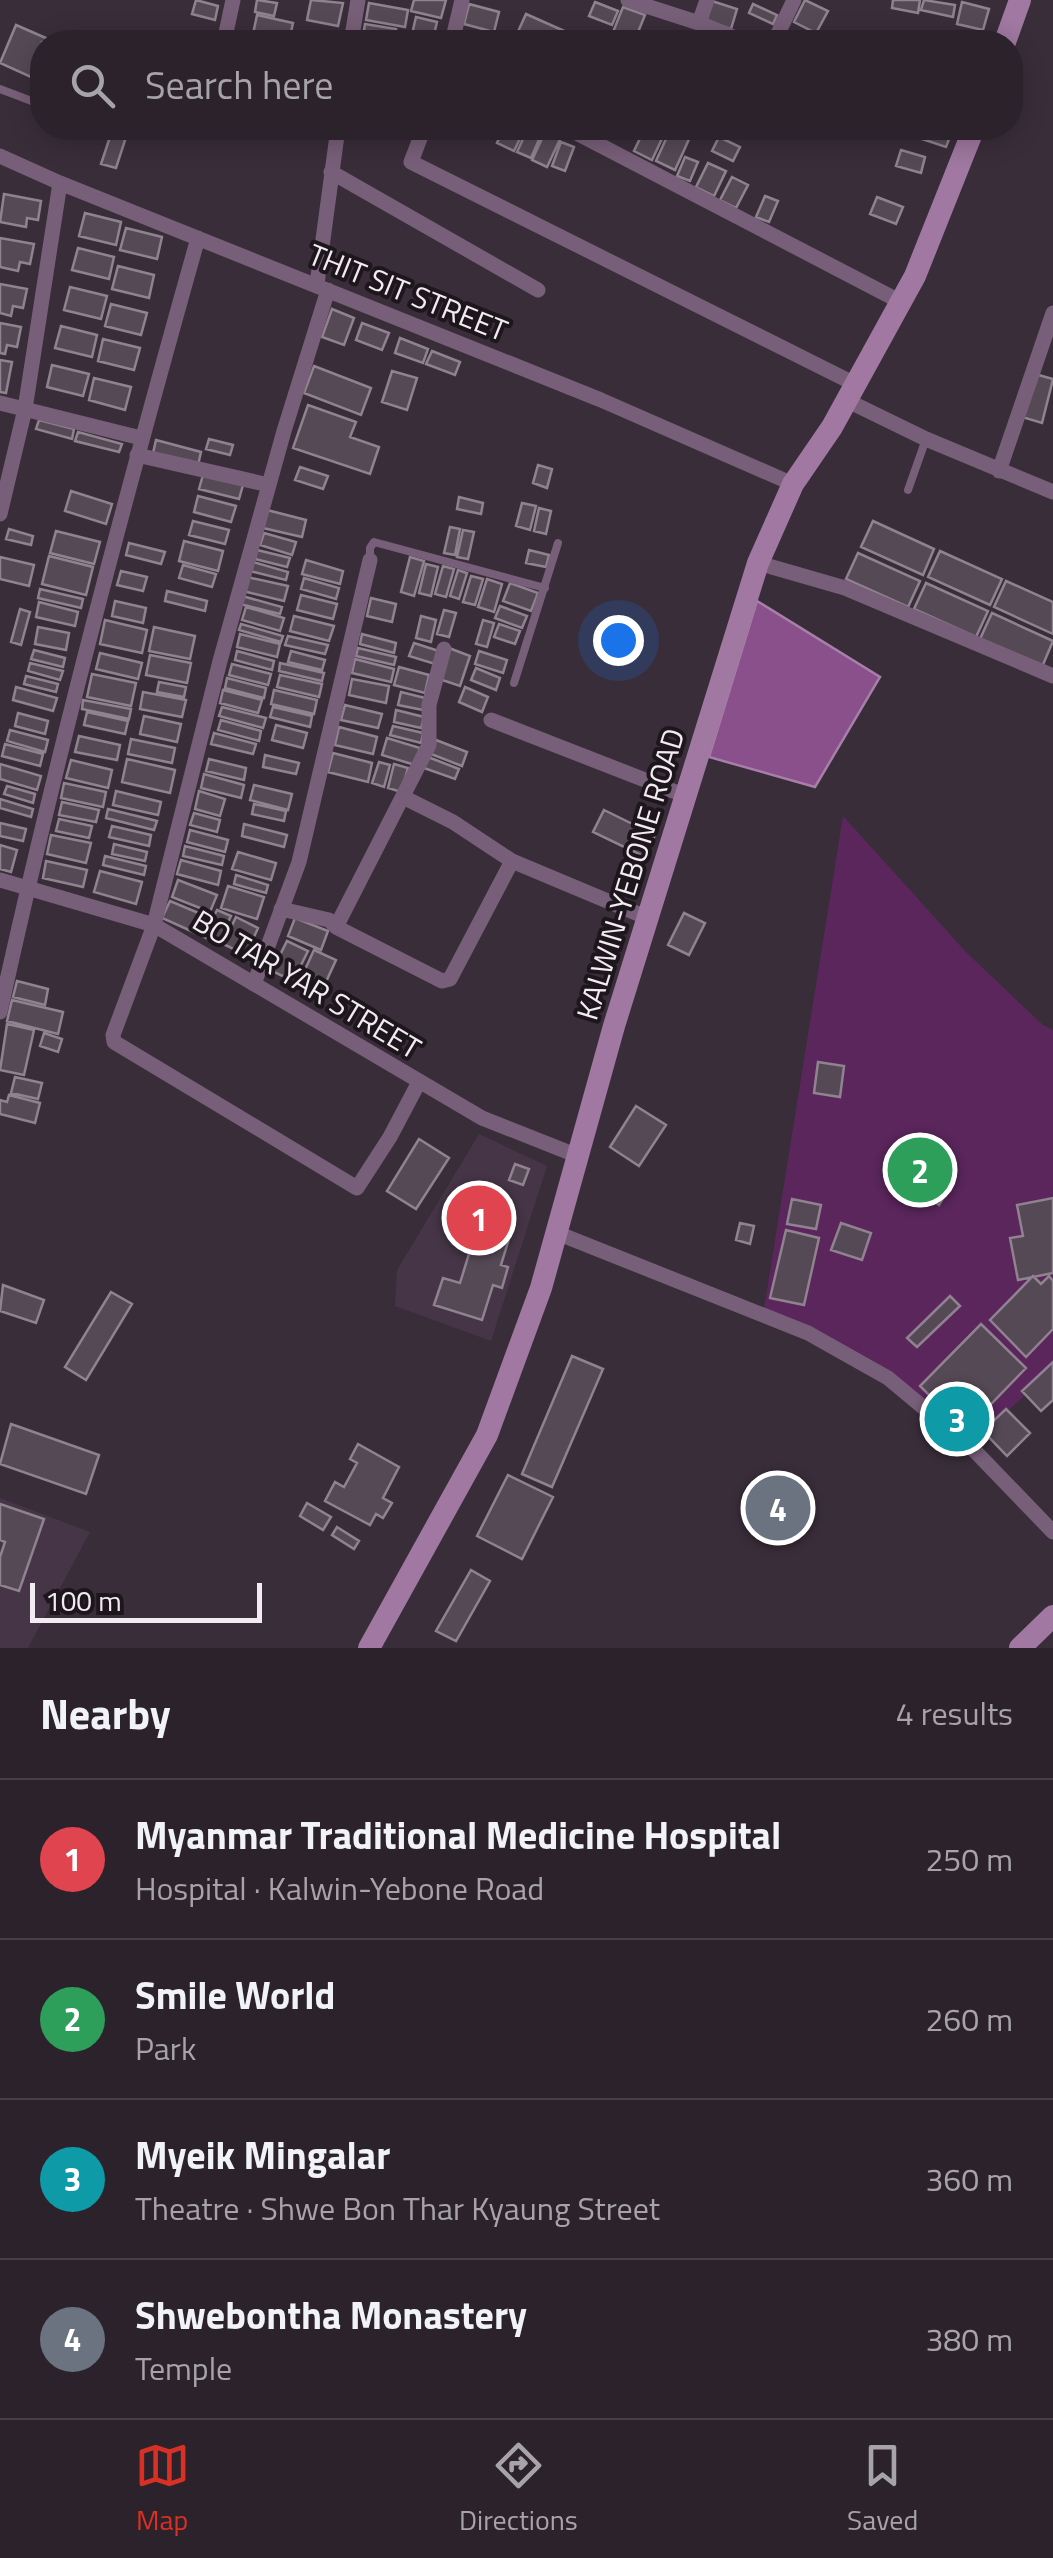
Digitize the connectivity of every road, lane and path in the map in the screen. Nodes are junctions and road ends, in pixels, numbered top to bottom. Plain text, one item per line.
1 (233, 0) edge
2 (358, 0) edge
3 (462, 0) edge
4 (628, 0) edge
5 (707, 0) edge
6 (794, 0) edge
7 (1020, 0) edge
8 (700, 23) junction
9 (227, 30) edge
10 (353, 30) edge
11 (455, 30) edge
12 (717, 30) edge
13 (780, 30) edge
14 (1009, 30) edge
15 (0, 89) edge
16 (30, 100) edge
17 (336, 140) edge
18 (419, 140) edge
19 (589, 140) edge
20 (969, 140) edge
21 (0, 156) edge
22 (331, 172) junction
23 (60, 184) junction
24 (198, 238) junction
25 (323, 287) junction
26 (538, 290) dead end
27 (901, 302) junction
28 (1053, 313) edge
29 (851, 392) junction
30 (0, 403) edge
31 (26, 409) junction
32 (142, 438) junction
33 (926, 440) junction
34 (137, 455) junction
35 (999, 471) junction
36 (794, 484) junction
37 (269, 486) junction
38 (908, 490) dead end
39 (1053, 492) edge
40 (0, 514) edge
41 (558, 544) dead end
42 (370, 560) joint
43 (758, 564) junction
44 (545, 588) junction
45 (444, 649) dead end
46 (1053, 676) edge
47 (514, 683) dead end
48 (492, 720) dead end
49 (686, 796) junction
50 (403, 797) junction
51 (512, 861) junction
52 (0, 880) edge
53 (27, 888) junction
54 (281, 909) junction
55 (648, 918) junction
56 (154, 925) junction
57 (336, 927) junction
58 (254, 984) junction
59 (0, 1012) edge
60 (419, 1082) junction
61 (578, 1156) junction
62 (557, 1233) junction
63 (1053, 1532) edge
64 (1053, 1616) edge
65 (370, 1648) edge
66 (1020, 1648) edge

1 - 9 street
2 - 10 street
3 - 11 street
4 - 8 street
5 - 8 street
6 - 13 street
7 - 14 street
8 - 12 street
15 - 16 lane
17 - 22 street
18 - 29 street
19 - 27 street
20 - 27 street, KALWIN-YEBONE ROAD
21 - 23 street, THIT SIT STREET
22 - 25 street
22 - 26 street
23 - 24 street, THIT SIT STREET
23 - 31 street
24 - 25 street, THIT SIT STREET
24 - 32 street
25 - 36 street, THIT SIT STREET
25 - 37 street
27 - 29 street, KALWIN-YEBONE ROAD
28 - 35 street
29 - 33 street
29 - 36 street, KALWIN-YEBONE ROAD
30 - 31 street
31 - 32 street
31 - 40 street
32 - 34 street
33 - 35 street
33 - 38 lane
34 - 37 street
34 - 53 street
35 - 39 street
36 - 43 street, KALWIN-YEBONE ROAD
37 - 56 street
41 - 44 lane
42 - 44 lane
42 - 54 street
43 - 46 street
43 - 49 street, KALWIN-YEBONE ROAD
44 - 47 lane
45 - 50 street
48 - 49 street
49 - 55 street, KALWIN-YEBONE ROAD
50 - 51 street
50 - 57 street
51 - 55 street
51 - 57 street
52 - 53 street, BO TAR YAR STREET
53 - 56 street, BO TAR YAR STREET
53 - 59 street
54 - 57 street
54 - 58 street
55 - 61 street, KALWIN-YEBONE ROAD
56 - 58 street, BO TAR YAR STREET
56 - 60 street
58 - 60 street, BO TAR YAR STREET
60 - 61 street, BO TAR YAR STREET
61 - 62 street, KALWIN-YEBONE ROAD
62 - 63 street
62 - 65 street, KALWIN-YEBONE ROAD
64 - 66 street

